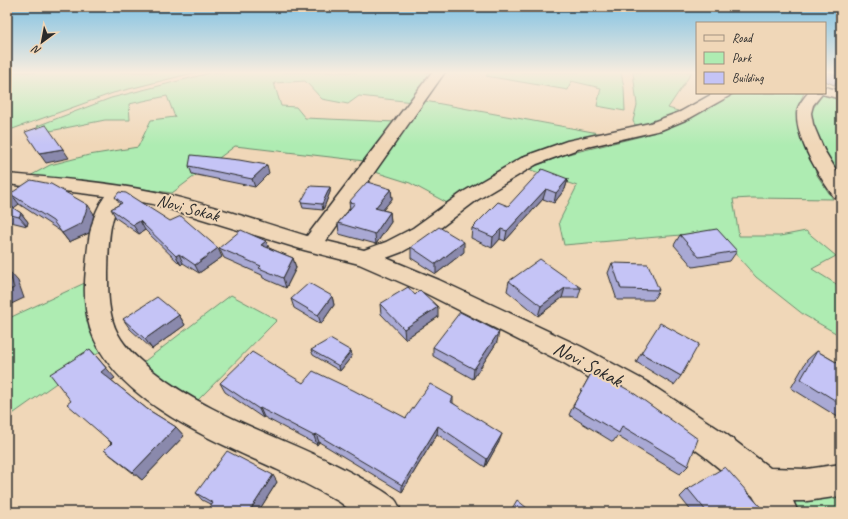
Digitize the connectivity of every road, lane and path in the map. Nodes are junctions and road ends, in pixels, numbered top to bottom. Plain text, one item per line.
1 (421, 96) edge
2 (718, 96) edge
3 (813, 96) edge
4 (7, 179) edge
5 (118, 192) junction
6 (841, 193) edge
7 (312, 245) junction
8 (365, 258) junction
9 (841, 480) edge
10 (765, 484) junction
11 (384, 512) edge
12 (781, 512) edge

1 - 7 street
2 - 8 street
3 - 6 street
4 - 5 street, Novi Sokak
5 - 7 street, Novi Sokak
5 - 11 street
7 - 8 street, Novi Sokak
8 - 10 street, Novi Sokak
9 - 10 street
10 - 12 street, Novi Sokak

